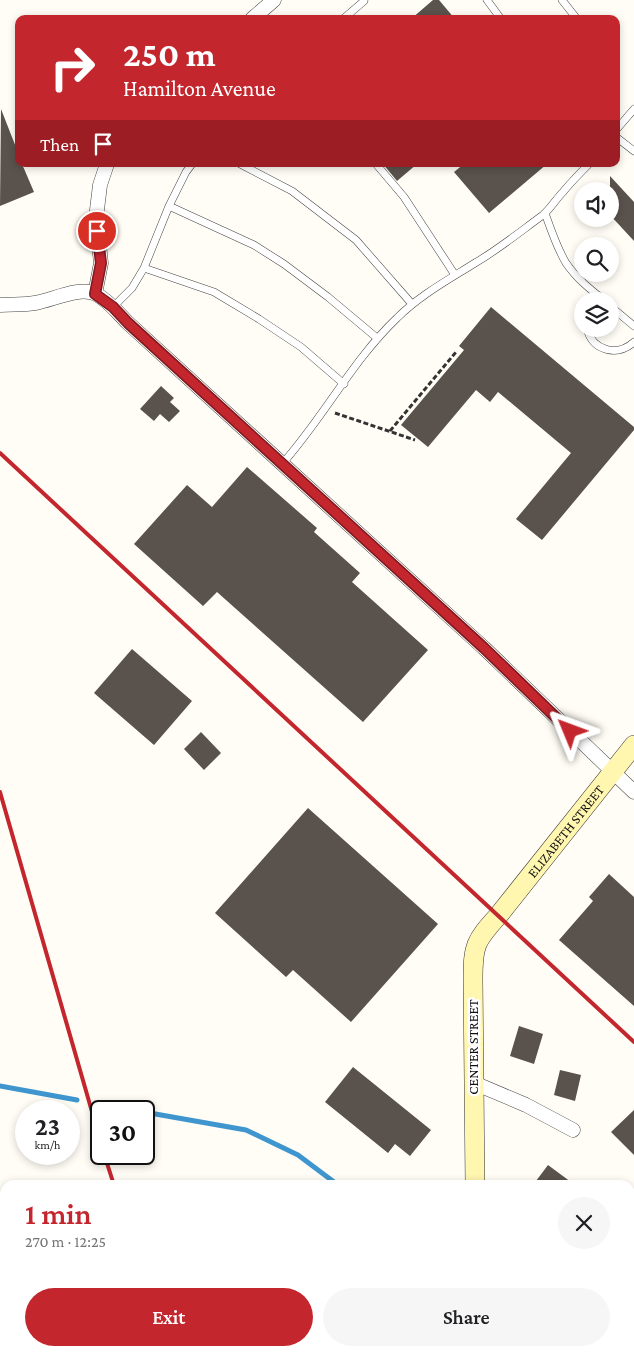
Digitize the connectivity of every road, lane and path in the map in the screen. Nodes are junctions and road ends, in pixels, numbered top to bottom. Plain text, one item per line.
1 (274, 0) edge
2 (487, 0) edge
3 (562, 0) edge
4 (364, 1) edge
5 (257, 15) edge
6 (348, 15) edge
7 (498, 15) edge
8 (574, 15) edge
9 (634, 109) edge
10 (620, 125) edge
11 (620, 140) edge
12 (634, 152) edge
13 (106, 167) edge
14 (190, 167) edge
15 (246, 167) edge
16 (379, 167) edge
17 (586, 167) edge
18 (169, 206) junction
19 (545, 213) junction
20 (144, 268) junction
21 (455, 275) junction
22 (593, 292) edge
23 (95, 294) junction
24 (412, 304) junction
25 (0, 305) edge
26 (113, 307) junction
27 (619, 314) edge
28 (634, 326) edge
29 (590, 337) edge
30 (377, 338) junction
31 (634, 342) edge
32 (456, 352) dead end
33 (344, 384) junction
34 (325, 410) junction
35 (390, 431) junction
36 (415, 440) dead end
37 (282, 464) junction
38 (634, 746) edge
39 (613, 773) junction
40 (634, 792) edge
41 (498, 916) joint
42 (474, 1084) junction
43 (573, 1130) dead end
44 (475, 1180) edge

1 - 5 street
2 - 7 lane
3 - 8 lane
4 - 6 lane
9 - 10 lane
11 - 12 lane
13 - 23 street
14 - 18 lane
15 - 24 lane
16 - 21 lane
17 - 19 lane
18 - 20 lane
18 - 30 lane
19 - 21 lane
19 - 22 lane
20 - 26 lane
20 - 33 lane
21 - 24 lane
23 - 25 street
23 - 26 street
24 - 30 lane
26 - 37 street
27 - 28 lane
29 - 31 lane
30 - 33 lane
32 - 35 path
33 - 34 lane
34 - 35 path
34 - 37 lane
35 - 36 path
37 - 39 street
38 - 39 street, ELIZABETH STREET
39 - 40 street
39 - 41 street, ELIZABETH STREET
41 - 42 street, CENTER STREET
42 - 43 street
42 - 44 street, CENTER STREET

